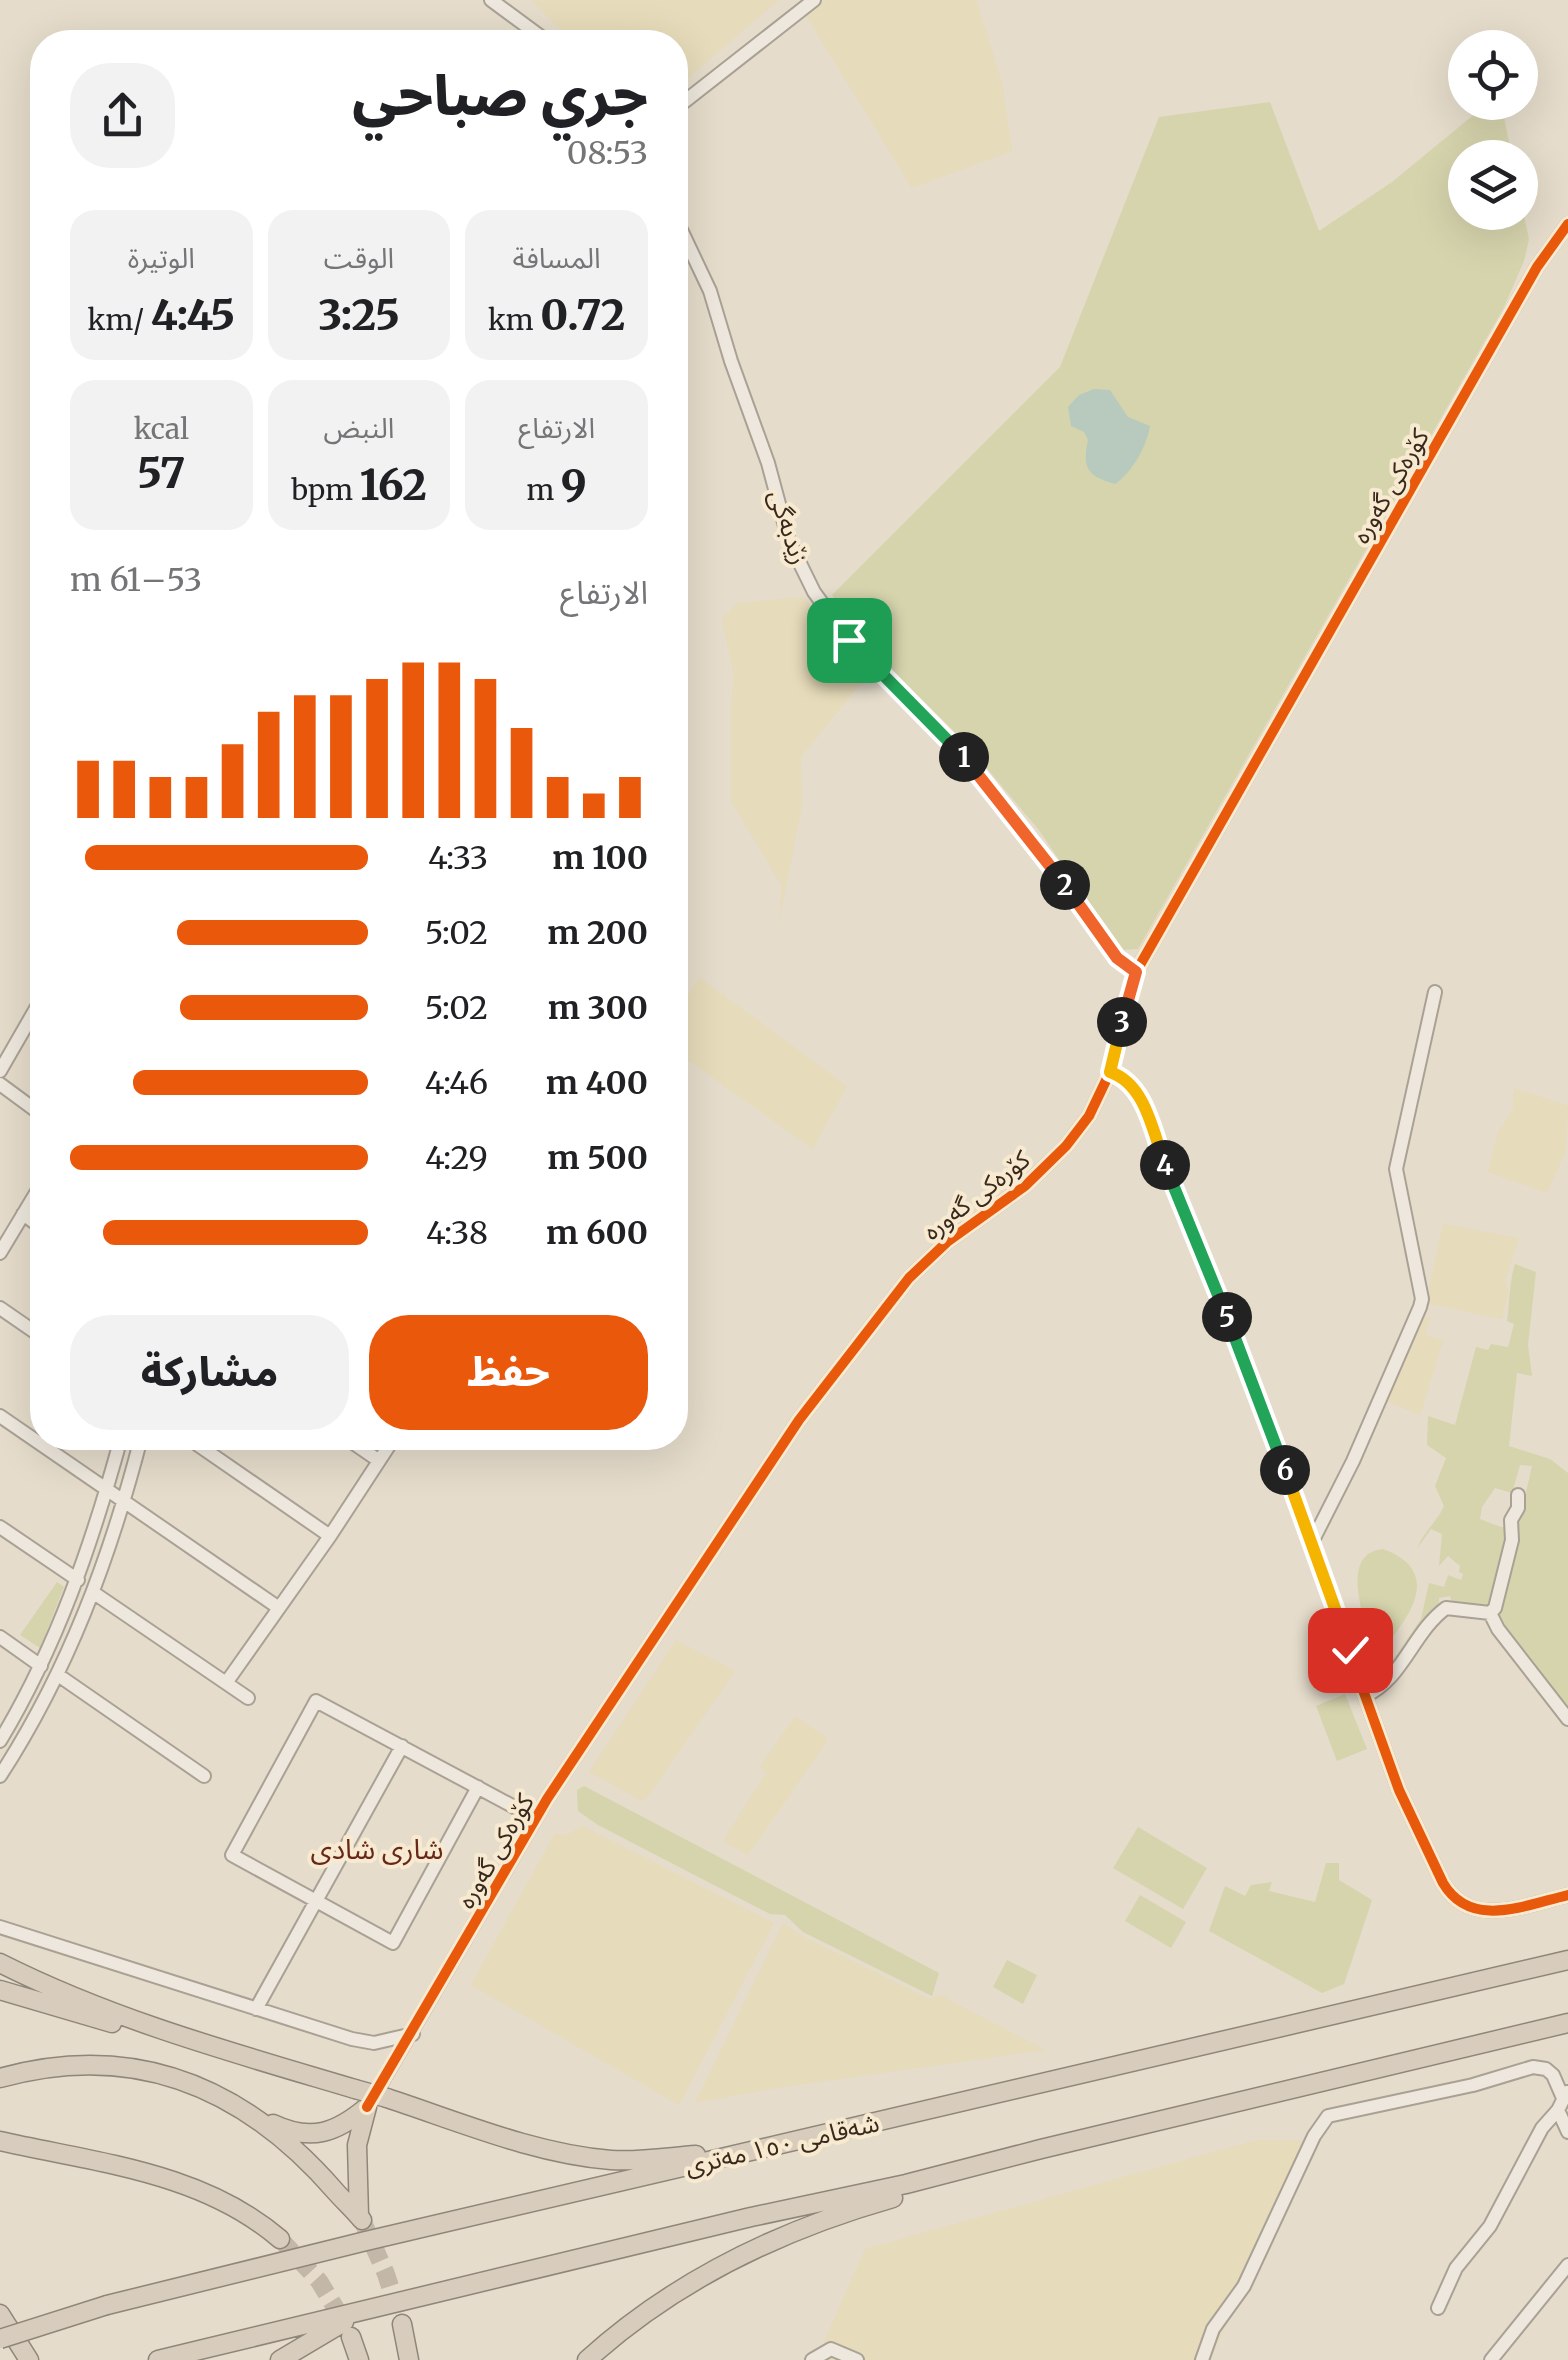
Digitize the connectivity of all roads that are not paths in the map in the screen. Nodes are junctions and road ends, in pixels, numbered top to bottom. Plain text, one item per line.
1 (491, 0) edge
2 (814, 0) edge
3 (532, 30) edge
4 (688, 99) edge
5 (1568, 224) edge
6 (688, 245) edge
7 (1136, 972) junction
8 (1435, 992) dead end
9 (30, 1022) edge
10 (0, 1071) edge
11 (1110, 1072) junction
12 (0, 1084) edge
13 (30, 1106) edge
14 (30, 1203) edge
15 (23, 1214) junction
16 (30, 1219) edge
17 (0, 1253) edge
18 (0, 1308) edge
19 (30, 1329) edge
20 (0, 1416) edge
21 (30, 1436) edge
22 (50, 1450) edge
23 (118, 1450) edge
24 (138, 1450) edge
25 (205, 1450) edge
26 (363, 1450) edge
27 (385, 1450) edge
28 (378, 1460) junction
29 (107, 1489) junction
30 (1518, 1495) dead end
31 (124, 1503) junction
32 (0, 1527) edge
33 (330, 1536) junction
34 (1312, 1542) junction
35 (78, 1580) junction
36 (94, 1593) junction
37 (279, 1608) junction
38 (1490, 1612) junction
39 (0, 1636) edge
40 (41, 1666) junction
41 (58, 1674) junction
42 (226, 1684) junction
43 (1364, 1696) junction
44 (248, 1698) dead end
45 (1568, 1720) edge
46 (0, 1742) edge
47 (402, 1746) junction
48 (0, 1776) edge
49 (204, 1776) dead end
50 (478, 1787) junction
51 (518, 1809) dead end
52 (1568, 1896) edge
53 (316, 1901) junction
54 (0, 1927) edge
55 (1568, 1960) edge
56 (0, 1963) edge
57 (0, 1990) edge
58 (256, 2009) junction
59 (1568, 2023) edge
60 (413, 2034) junction
61 (181, 2038) junction
62 (0, 2078) edge
63 (1563, 2100) edge
64 (367, 2107) junction
65 (256, 2116) junction
66 (1568, 2132) edge
67 (0, 2141) edge
68 (1041, 2148) junction
69 (752, 2150) junction
70 (280, 2239) tunnel mouth
71 (1568, 2265) edge
72 (1438, 2308) dead end
73 (370, 2309) junction
74 (0, 2314) edge
75 (402, 2324) tunnel mouth
76 (351, 2336) tunnel mouth
77 (0, 2340) edge
78 (29, 2360) edge
79 (158, 2360) edge
80 (280, 2360) edge
81 (359, 2360) edge
82 (409, 2360) edge
83 (587, 2360) edge
84 (812, 2360) edge
85 (857, 2360) edge
86 (1202, 2360) edge
87 (1490, 2360) edge

1 - 3 street
2 - 4 street
5 - 7 street, کۆرەکی گەورە
6 - 7 street, زێدبەگی
7 - 11 street, کۆرەکی گەورە
8 - 34 street
9 - 10 street
11 - 34 street
11 - 60 street, کۆرەکی گەورە
12 - 13 street
14 - 15 street
15 - 16 street
15 - 17 street
18 - 19 street
20 - 21 street
22 - 29 street
23 - 29 street
24 - 31 street
25 - 33 street
26 - 28 street
27 - 28 street
28 - 33 street
29 - 31 street
29 - 35 street
30 - 38 street
31 - 36 street
31 - 37 street
32 - 35 street
33 - 37 street
34 - 43 street
35 - 40 street
36 - 41 street
36 - 42 street
37 - 42 street
38 - 43 street
38 - 45 street
39 - 40 street
40 - 46 street
41 - 48 street
41 - 49 street
42 - 44 street
43 - 52 street
47 - 50 street
47 - 53 street
47 - 53 street
50 - 51 street
50 - 53 street
53 - 58 street
54 - 58 street
55 - 69 highway, شەقامی ١٥٠ مەتری
56 - 61 highway
57 - 61 highway
58 - 60 street
59 - 68 highway
60 - 64 street, کۆرەکی گەورە
61 - 69 highway, bridge
62 - 65 highway
63 - 66 street
63 - 72 street
63 - 86 street
64 - 65 highway
64 - 65 highway
67 - 70 highway
68 - 73 highway
68 - 83 highway
69 - 77 highway, شەقامی ١٥٠ مەتری, bridge
71 - 87 street
73 - 79 highway
73 - 80 highway
74 - 78 highway
75 - 82 highway
76 - 81 highway
84 - 85 street

